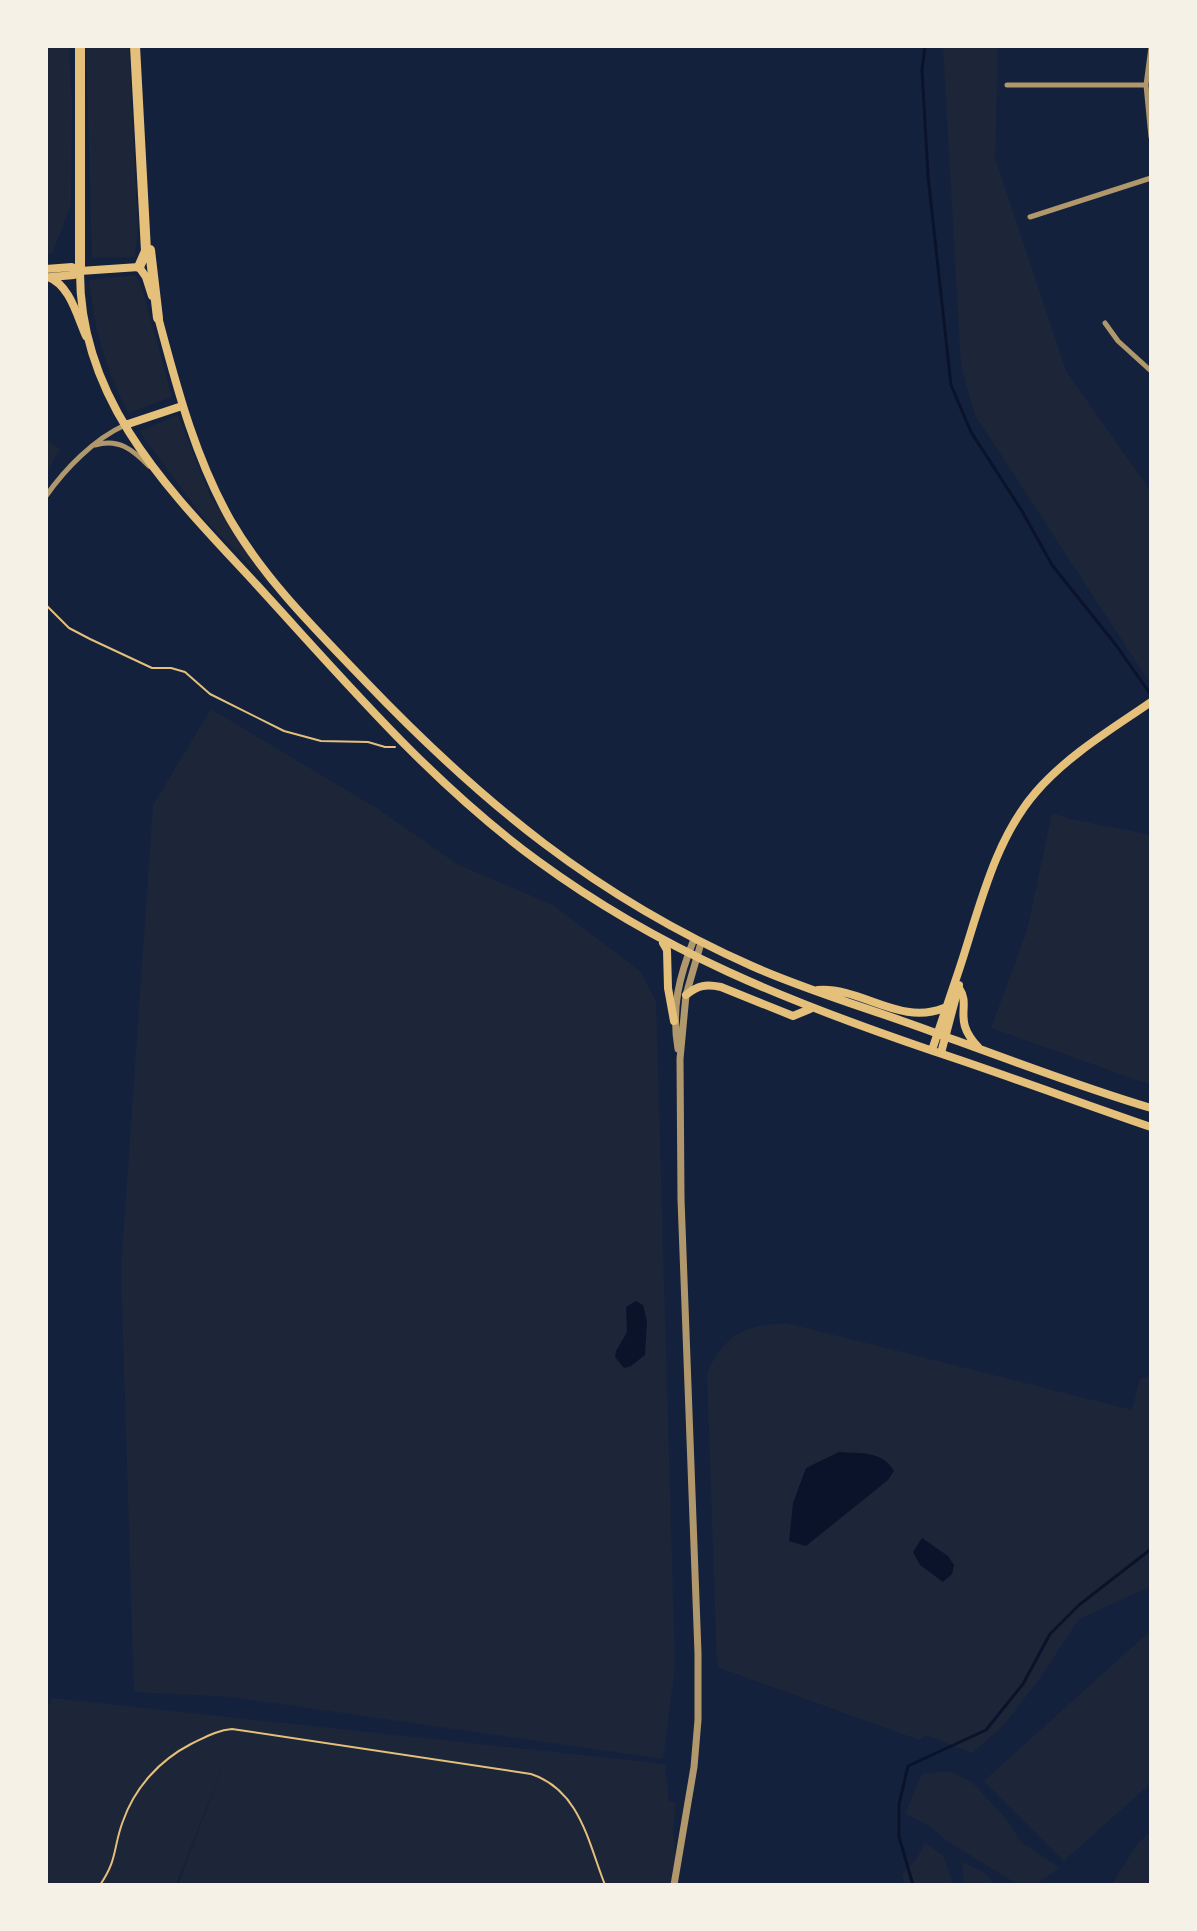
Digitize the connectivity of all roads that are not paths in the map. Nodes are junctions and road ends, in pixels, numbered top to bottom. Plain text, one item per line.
1 (80, 46) edge
2 (135, 46) edge
3 (1151, 47) edge
4 (1007, 85) dead end
5 (1146, 85) junction
6 (1151, 137) edge
7 (1151, 178) edge
8 (1030, 217) dead end
9 (146, 232) junction
10 (139, 267) junction
11 (80, 271) junction
12 (47, 274) edge
13 (158, 318) junction
14 (1105, 323) dead end
15 (94, 355) junction
16 (1151, 371) edge
17 (182, 406) junction
18 (125, 425) junction
19 (94, 445) junction
20 (157, 476) junction
21 (46, 496) edge
22 (1151, 702) edge
23 (662, 941) junction
24 (698, 941) junction
25 (692, 956) junction
26 (958, 973) junction
27 (959, 988) junction
28 (813, 990) junction
29 (686, 995) junction
30 (811, 1008) junction
31 (944, 1008) junction
32 (674, 1021) junction
33 (942, 1035) junction
34 (982, 1050) junction
35 (937, 1052) junction
36 (680, 1059) junction
37 (1151, 1108) edge
38 (1151, 1127) edge
39 (674, 1885) edge

1 - 11 highway
2 - 9 highway
3 - 5 street
4 - 5 street
5 - 6 street
7 - 8 street
9 - 10 highway
9 - 13 highway
10 - 11 main road
10 - 13 main road
11 - 12 main road
11 - 15 main road
12 - 15 main road
13 - 17 main road
14 - 16 street
15 - 18 main road
17 - 18 main road
17 - 24 main road
18 - 19 street
18 - 20 main road
19 - 20 street
19 - 21 street
20 - 23 main road
22 - 26 main road
23 - 25 main road
23 - 32 main road
24 - 25 street
24 - 28 main road
25 - 29 street
25 - 30 main road
25 - 32 street
26 - 27 main road
26 - 31 main road
27 - 33 main road
27 - 34 main road
28 - 31 main road
28 - 33 main road
29 - 30 main road
29 - 36 street
30 - 35 main road
31 - 33 main road
32 - 36 street
33 - 34 main road
33 - 35 main road
34 - 37 main road
35 - 38 main road
36 - 39 street

